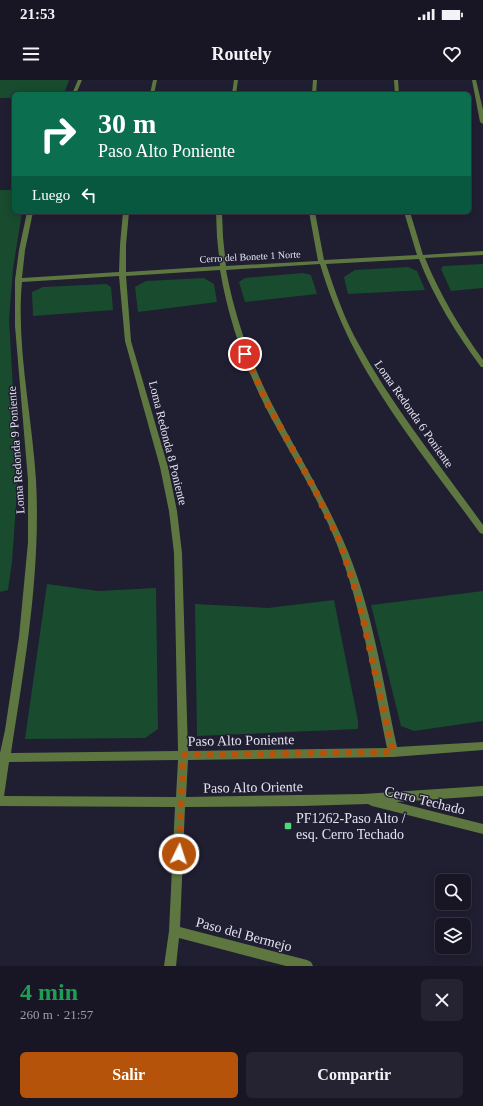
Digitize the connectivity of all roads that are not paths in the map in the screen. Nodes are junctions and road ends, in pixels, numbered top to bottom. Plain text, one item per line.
1 (80, 80) edge
2 (155, 80) edge
3 (236, 80) edge
4 (315, 80) edge
5 (396, 80) edge
6 (474, 80) edge
7 (75, 92) edge
8 (152, 92) edge
9 (234, 92) edge
10 (314, 92) edge
11 (397, 92) edge
12 (483, 122) edge
13 (30, 214) edge
14 (126, 214) edge
15 (219, 214) edge
16 (312, 214) edge
17 (408, 214) edge
18 (483, 253) edge
19 (420, 256) junction
20 (321, 262) junction
21 (222, 268) junction
22 (121, 273) junction
23 (18, 280) junction
24 (483, 365) edge
25 (483, 531) edge
26 (483, 746) edge
27 (393, 752) junction
28 (183, 755) junction
29 (2, 758) edge
30 (483, 791) edge
31 (0, 794) edge
32 (361, 799) junction
33 (0, 801) edge
34 (182, 802) junction
35 (483, 829) edge
36 (174, 931) junction
37 (170, 966) edge
38 (307, 966) edge

1 - 7 street
2 - 8 street
3 - 9 street
4 - 10 street
5 - 11 street
6 - 12 street
13 - 23 street, Loma Redonda 9 Poniente
14 - 22 street, Loma Redonda 8 Poniente
15 - 21 street
16 - 20 street, Loma Redonda 6 Poniente
17 - 19 street
18 - 19 street, Cerro del Bonete 1 Norte
19 - 20 street, Cerro del Bonete 1 Norte
19 - 24 street
20 - 21 street, Cerro del Bonete 1 Norte
20 - 25 street, Loma Redonda 6 Poniente
21 - 22 street, Cerro del Bonete 1 Norte
21 - 27 street
22 - 23 street, Cerro del Bonete 1 Norte
22 - 28 street, Loma Redonda 8 Poniente
23 - 29 street, Loma Redonda 9 Poniente
26 - 27 street, Paso Alto Poniente
27 - 28 street, Paso Alto Poniente
28 - 29 street, Paso Alto Poniente
28 - 34 street, Loma Redonda 8 Poniente
29 - 31 street, Loma Redonda 9 Poniente
30 - 32 street, Paso Alto Oriente
32 - 34 street, Paso Alto Oriente
32 - 35 street, Cerro Techado
33 - 34 street, Paso Alto Oriente
34 - 36 street, Loma Redonda 8 Poniente
36 - 37 street, Loma Redonda 8 Poniente
36 - 38 street, Paso del Bermejo

